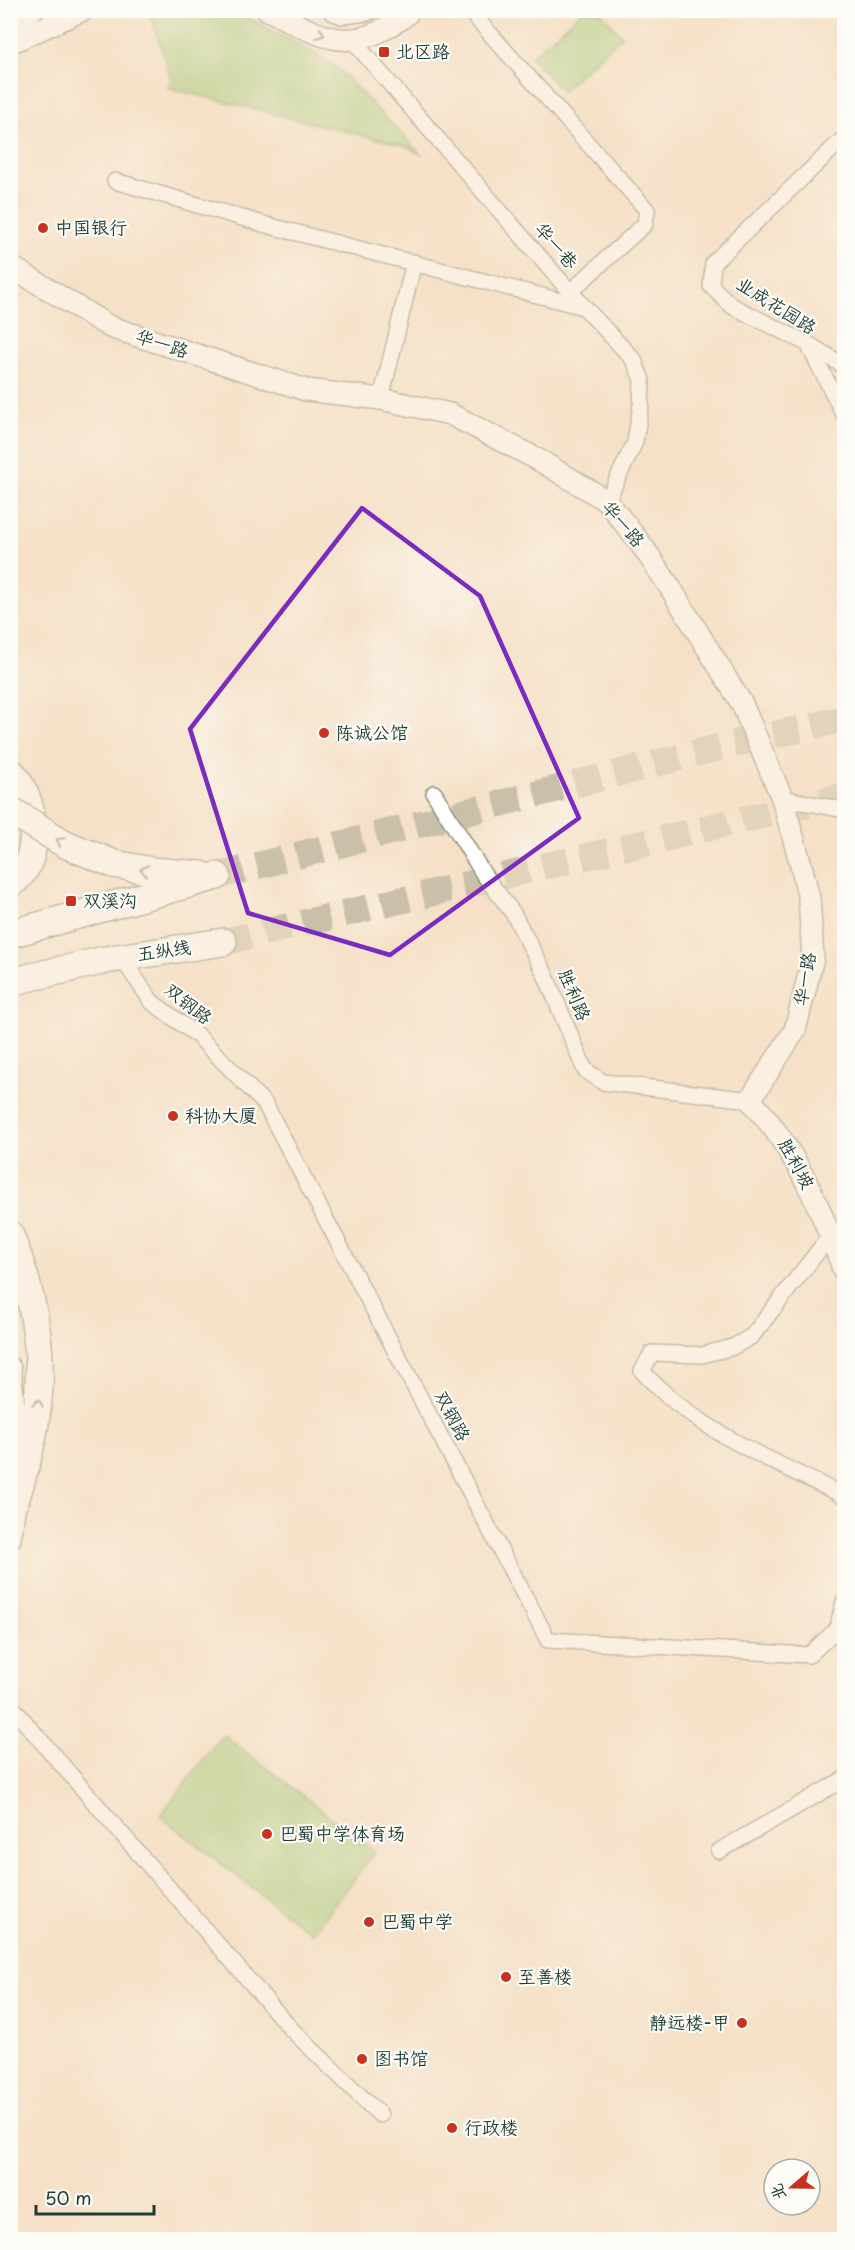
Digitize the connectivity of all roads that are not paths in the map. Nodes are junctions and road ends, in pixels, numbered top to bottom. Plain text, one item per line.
1 (32, 10) edge
2 (82, 10) edge
3 (268, 10) edge
4 (333, 10) edge
5 (367, 10) edge
6 (410, 10) edge
7 (469, 10) edge
8 (10, 20) edge
9 (10, 42) edge
10 (354, 42) junction
11 (844, 138) edge
12 (115, 181) dead end
13 (414, 262) junction
14 (10, 266) edge
15 (570, 292) junction
16 (584, 308) junction
17 (808, 344) junction
18 (844, 366) edge
19 (381, 399) junction
20 (844, 415) edge
21 (608, 501) junction
22 (10, 771) edge
23 (434, 793) dead end
24 (782, 798) junction
25 (10, 810) edge
26 (844, 810) edge
27 (10, 884) edge
28 (10, 934) edge
29 (223, 942) tunnel mouth
30 (113, 959) junction
31 (12, 988) edge
32 (750, 1100) junction
33 (10, 1235) edge
34 (830, 1236) junction
35 (844, 1271) edge
36 (10, 1368) edge
37 (844, 1496) edge
38 (15, 1501) junction
39 (10, 1539) edge
40 (844, 1602) edge
41 (10, 1706) edge
42 (844, 1779) edge
43 (719, 1851) dead end
44 (380, 2115) dead end

1 - 8 street
2 - 9 street
3 -> 10 street
4 - 5 street
6 - 10 street
7 - 15 street
10 - 15 street, 华一巷
11 - 17 street, 业成花园路
12 - 13 street
13 - 16 street
13 - 19 street
14 - 19 street, 华一路
15 - 16 street, 华一巷
16 - 21 street, 华一巷
17 - 18 street
17 - 20 street, 业成花园路
19 - 21 street, 华一路
21 - 24 street, 华一路
22 - 27 highway
23 - 32 street, 胜利路
24 - 26 street
24 - 32 street, 华一路
28 -> 25 highway, bridge
29 - 30 highway, 五纵线
30 - 31 highway, 五纵线
30 - 40 street, 双钢路
32 - 34 street, 胜利坡
38 -> 33 highway
34 - 35 street, 胜利坡
34 - 37 street
36 - 38 street
38 - 39 street
41 - 44 street
42 - 43 street

